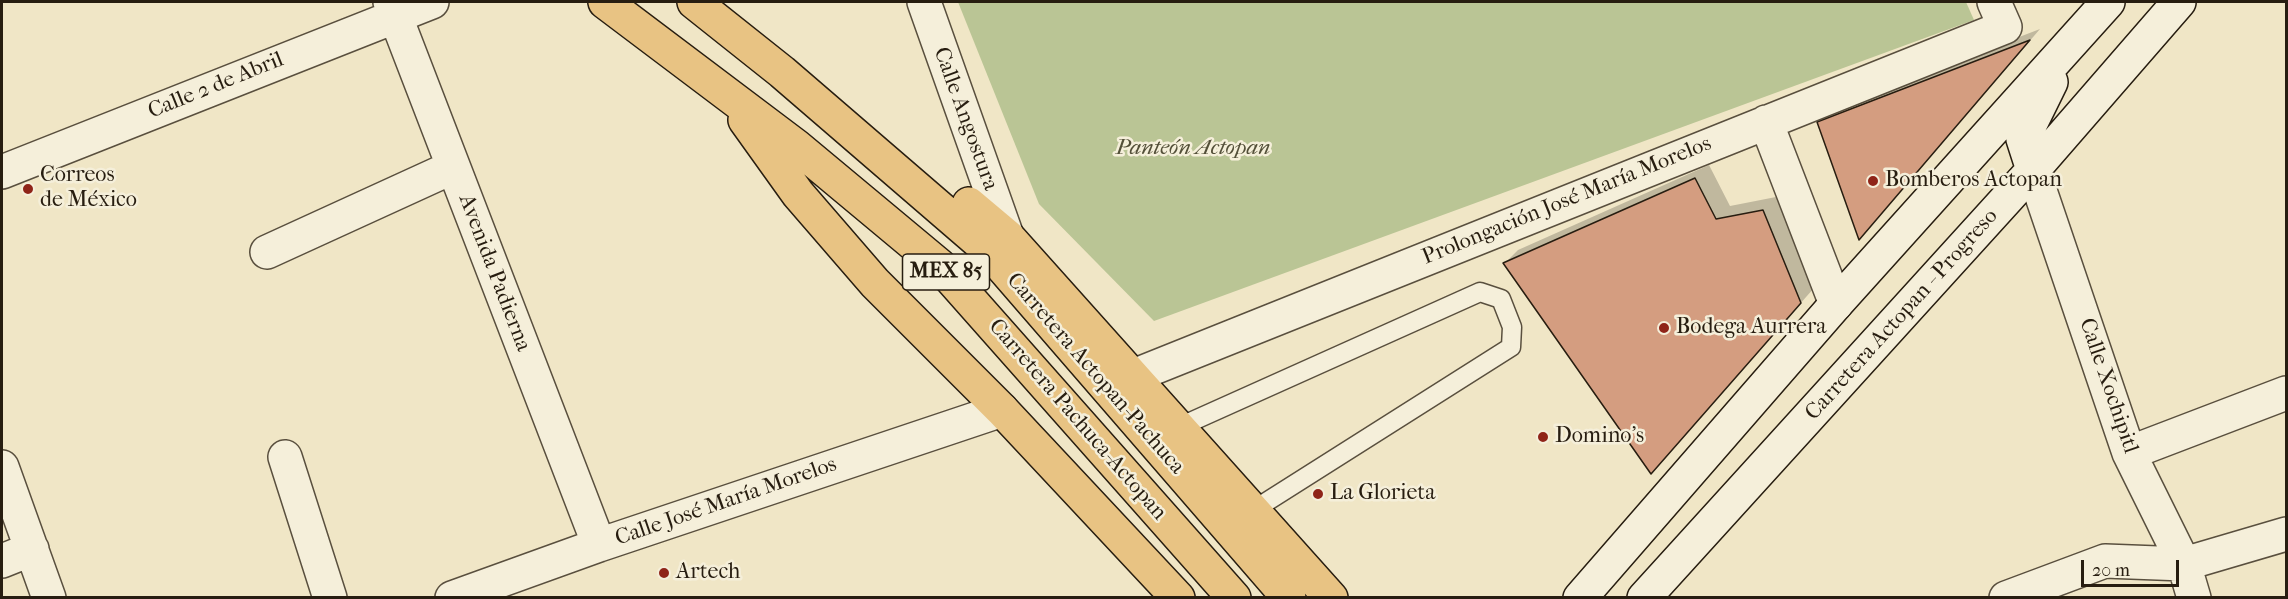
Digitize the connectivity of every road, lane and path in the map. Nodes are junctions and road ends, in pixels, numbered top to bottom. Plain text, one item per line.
1 (432, 2) edge
2 (605, 2) edge
3 (694, 2) edge
4 (924, 2) edge
5 (2108, 2) edge
6 (2179, 2) edge
7 (393, 8) edge
8 (2000, 14) edge
9 (2078, 34) junction
10 (782, 72) junction
11 (727, 94) junction
12 (1766, 122) junction
13 (453, 167) junction
14 (2033, 170) junction
15 (2, 172) edge
16 (1007, 236) junction
17 (267, 252) dead end
18 (1836, 304) junction
19 (1131, 377) junction
20 (2286, 393) edge
21 (1002, 410) junction
22 (1177, 428) junction
23 (2129, 453) junction
24 (285, 457) dead end
25 (2, 467) edge
26 (1252, 511) junction
27 (2286, 534) edge
28 (600, 545) junction
29 (32, 549) junction
30 (2, 561) edge
31 (2184, 564) junction
32 (1159, 585) edge
33 (49, 597) edge
34 (330, 597) edge
35 (452, 597) edge
36 (1178, 597) edge
37 (1234, 597) edge
38 (1289, 597) edge
39 (1331, 597) edge
40 (1580, 597) edge
41 (1644, 597) edge
42 (2006, 597) edge
43 (2194, 597) edge

1 - 7 street, Calle 2 de Abril
2 - 11 main road, Carretera Pachuca-Actopan / MEX 85
3 - 10 main road, Carretera Actopan-Pachuca / MEX 85
4 - 16 street, Calle Angostura
5 - 9 street
6 - 14 street, Carretera Actopan - Progreso
7 - 13 street, Avenida Padierna
7 - 15 street, Calle 2 de Abril
8 - 12 street, Prolongación José María Morelos
9 - 14 street, Calle Xochipitl
9 - 18 street
10 - 16 main road
10 - 38 main road, Carretera Actopan-Pachuca / MEX 85
11 - 21 main road
11 - 37 main road, Carretera Pachuca-Actopan / MEX 85
12 - 18 street
12 - 19 street, Prolongación José María Morelos
13 - 17 street
13 - 28 street, Avenida Padierna
14 - 23 street, Calle Xochipitl
14 - 41 street, Carretera Actopan - Progreso
16 - 19 main road
18 - 40 street
19 - 22 main road
20 - 23 street
21 - 28 street, Calle José María Morelos
21 - 32 main road
22 - 26 main road
22 - 26 lane
23 - 31 street, Calle Xochipitl
24 - 34 street
25 - 29 street
26 - 39 main road
27 - 31 street
28 - 35 street, Calle José María Morelos
29 - 30 street
29 - 33 street
31 - 42 street
31 - 43 street, Calle Xochipitl
32 - 36 main road

